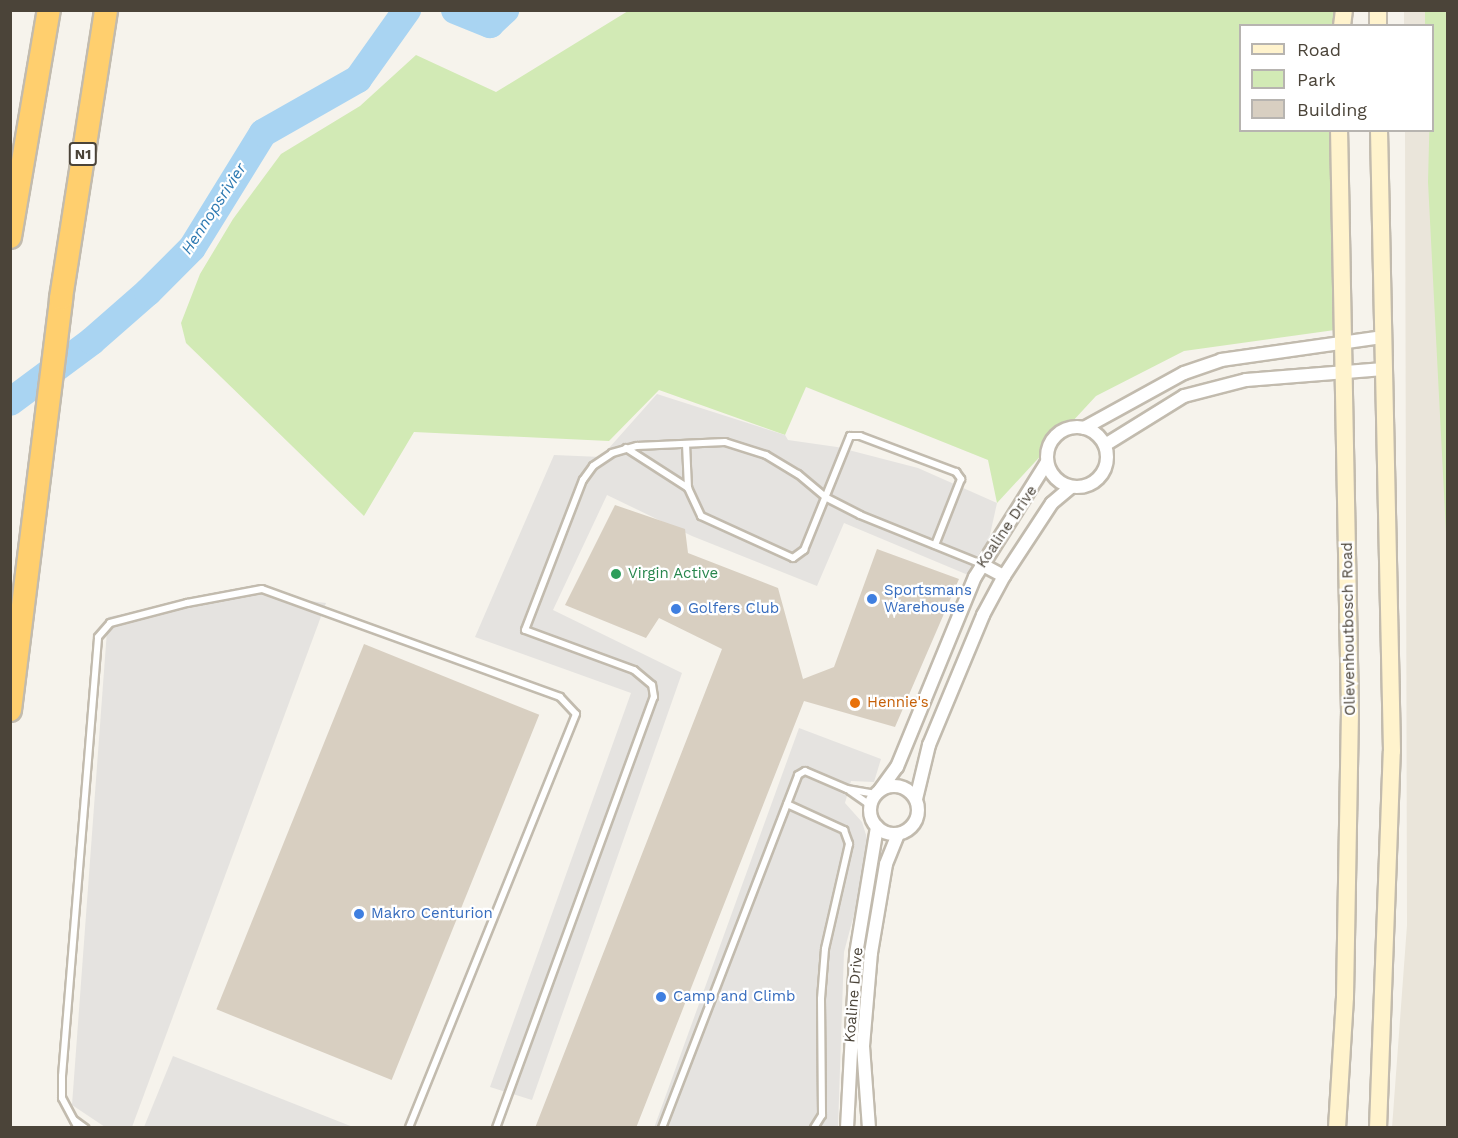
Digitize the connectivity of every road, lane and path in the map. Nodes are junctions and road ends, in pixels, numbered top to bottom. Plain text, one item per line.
1 (49, 10) edge
2 (106, 10) edge
3 (1339, 132) edge
4 (1379, 132) edge
5 (10, 237) edge
6 (1383, 338) junction
7 (1344, 342) junction
8 (1384, 369) junction
9 (1346, 371) junction
10 (1084, 428) junction
11 (686, 444) junction
12 (1105, 444) junction
13 (626, 448) junction
14 (1047, 462) junction
15 (1071, 487) junction
16 (688, 488) junction
17 (825, 497) junction
18 (935, 545) junction
19 (981, 564) junction
20 (1004, 576) junction
21 (10, 710) edge
22 (847, 789) junction
23 (875, 796) junction
24 (916, 799) junction
25 (787, 804) junction
26 (877, 827) junction
27 (898, 834) junction
28 (71, 1118) junction
29 (78, 1128) edge
30 (85, 1128) edge
31 (409, 1128) edge
32 (496, 1128) edge
33 (662, 1128) edge
34 (814, 1128) edge
35 (847, 1128) edge
36 (869, 1128) edge
37 (1337, 1128) edge
38 (1378, 1128) edge

1 - 5 highway
2 - 21 highway, N1
3 - 7 main road, Olievenhoutbosch Road
4 - 6 main road
6 - 7 street, Koaline Drive
6 - 8 main road
7 - 9 main road, Olievenhoutbosch Road
7 - 10 street, Koaline Drive
8 - 9 street
8 - 38 main road
9 - 12 street
9 - 37 main road, Olievenhoutbosch Road
10 - 12 street
10 - 14 street, Koaline Drive
11 - 13 lane
11 - 16 lane
11 - 17 lane
12 - 15 street, Koaline Drive
13 - 16 lane
13 - 32 lane
14 - 15 street, Koaline Drive
14 - 19 street, Koaline Drive
15 - 20 street, Koaline Drive
16 - 17 lane
17 - 18 lane
17 - 18 lane
18 - 19 lane
19 - 20 street
19 - 23 street, Koaline Drive
20 - 24 street, Koaline Drive
22 - 23 lane
22 - 23 lane
22 - 25 lane
23 - 24 street
23 - 26 street
24 - 27 street
25 - 33 lane
25 - 34 lane
26 - 27 street
26 - 35 street, Koaline Drive
27 - 36 street, Koaline Drive
28 - 29 lane
28 - 30 lane
28 - 31 lane

